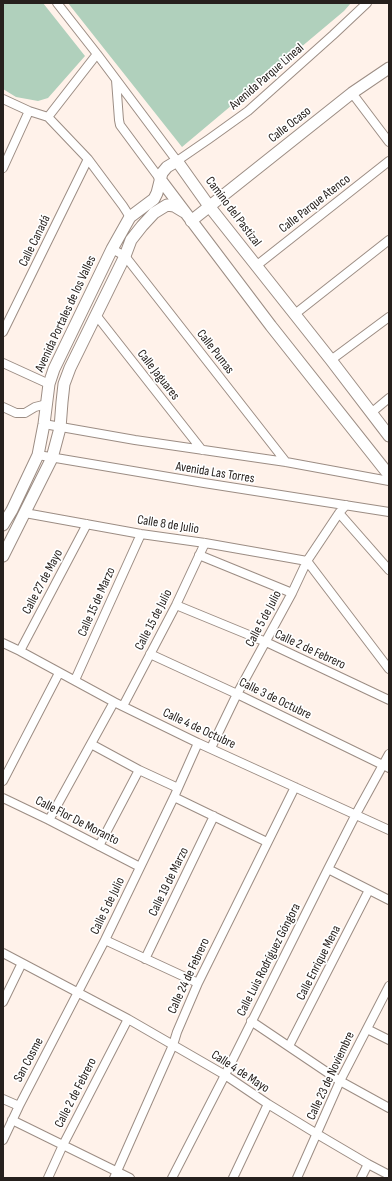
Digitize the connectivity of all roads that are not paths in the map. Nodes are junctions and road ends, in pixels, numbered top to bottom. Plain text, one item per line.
1 (57, 3) edge
2 (367, 3) edge
3 (97, 54) junction
4 (389, 68) edge
5 (116, 80) junction
6 (352, 93) junction
7 (3, 98) edge
8 (29, 110) junction
9 (48, 117) junction
10 (389, 142) edge
11 (88, 159) junction
12 (177, 161) junction
13 (389, 161) edge
14 (3, 168) edge
15 (160, 179) junction
16 (209, 206) junction
17 (184, 212) junction
18 (130, 217) junction
19 (192, 221) junction
20 (389, 240) edge
21 (112, 249) junction
22 (125, 256) junction
23 (256, 266) junction
24 (295, 314) junction
25 (96, 315) junction
26 (389, 317) edge
27 (3, 332) edge
28 (331, 360) junction
29 (3, 363) edge
30 (49, 384) junction
31 (389, 398) edge
32 (47, 404) junction
33 (3, 407) edge
34 (371, 413) junction
35 (44, 424) junction
36 (60, 428) junction
37 (389, 436) edge
38 (202, 450) junction
39 (38, 455) junction
40 (52, 458) junction
41 (286, 462) junction
42 (389, 475) edge
43 (389, 481) edge
44 (346, 505) junction
45 (389, 512) edge
46 (25, 513) junction
47 (339, 513) junction
48 (87, 524) junction
49 (3, 525) edge
50 (141, 534) junction
51 (205, 543) junction
52 (199, 555) junction
53 (3, 556) edge
54 (307, 561) junction
55 (389, 570) edge
56 (292, 593) junction
57 (176, 604) junction
58 (266, 642) junction
59 (4, 646) edge
60 (20, 651) junction
61 (150, 654) junction
62 (389, 670) edge
63 (59, 673) junction
64 (75, 680) junction
65 (237, 694) junction
66 (389, 700) edge
67 (114, 702) junction
68 (123, 706) junction
69 (198, 743) junction
70 (91, 744) junction
71 (211, 748) junction
72 (389, 754) edge
73 (386, 766) edge
74 (139, 770) junction
75 (3, 781) edge
76 (295, 787) junction
77 (178, 788) junction
78 (174, 797) junction
79 (3, 798) edge
80 (356, 814) junction
81 (214, 816) junction
82 (49, 820) junction
83 (389, 830) edge
84 (267, 842) junction
85 (99, 846) junction
86 (140, 867) junction
87 (328, 868) junction
88 (369, 890) junction
89 (389, 900) edge
90 (105, 940) junction
91 (3, 953) edge
92 (145, 959) junction
93 (22, 963) junction
94 (198, 983) junction
95 (389, 986) edge
96 (78, 992) junction
97 (3, 1002) edge
98 (128, 1019) junction
99 (251, 1021) junction
100 (367, 1029) junction
101 (389, 1040) edge
102 (173, 1045) junction
103 (289, 1046) junction
104 (225, 1076) junction
105 (340, 1081) junction
106 (3, 1099) edge
107 (268, 1104) junction
108 (19, 1106) junction
109 (389, 1108) edge
110 (12, 1120) junction
111 (317, 1134) junction
112 (3, 1140) edge
113 (63, 1145) junction
114 (368, 1164) junction
115 (115, 1175) edge
116 (389, 1175) edge
117 (48, 1178) edge
118 (130, 1178) edge
119 (172, 1178) edge
120 (232, 1178) edge
121 (298, 1178) edge
122 (362, 1178) edge

1 - 3 street, Camino del Pastizal
2 - 12 street, Avenida Parque Lineal
3 - 5 street, Camino del Pastizal
3 - 9 street
4 - 6 street, Calle Ocaso
5 - 12 street, Camino del Pastizal
5 - 15 street
6 - 10 street
6 - 16 street, Calle Ocaso
7 - 8 street
8 - 9 street
8 - 14 street
9 - 11 street
11 - 18 street
11 - 27 street, Calle Canadá
12 - 15 street
12 - 16 street, Camino del Pastizal
13 - 23 street, Calle Parque Atenco
15 - 17 street
15 - 18 street
16 - 19 street, Calle Ocaso
16 - 23 street, Camino del Pastizal
17 - 19 street
17 - 22 street, Avenida Portales de los Valles
18 - 21 street, Avenida Portales de los Valles
19 - 42 street
20 - 24 street
21 - 22 street
21 - 30 street, Avenida Portales de los Valles
22 - 25 street, Avenida Portales de los Valles
22 - 41 street, Calle Pumas
23 - 24 street, Camino del Pastizal
24 - 28 street, Camino del Pastizal
25 - 36 street, Avenida Portales de los Valles
25 - 38 street, Calle Jaguares
26 - 28 street
28 - 34 street, Camino del Pastizal
29 - 30 street
30 - 32 street, Avenida Portales de los Valles
31 - 34 street
32 - 33 street
32 - 35 street, Avenida Portales de los Valles
34 - 37 street, Camino del Pastizal
35 - 36 street, Avenida Las Torres
35 - 39 street, Avenida Portales de los Valles
36 - 38 street, Avenida Las Torres
36 - 40 street, Avenida Portales de los Valles
38 - 41 street, Avenida Las Torres
39 - 40 street, Avenida Las Torres
39 - 49 street, Avenida Portales de los Valles
40 - 44 street, Avenida Las Torres
40 - 46 street, Avenida Portales de los Valles
41 - 43 street, Avenida Las Torres
44 - 45 street, Avenida Las Torres
44 - 47 street, Calle 5 de Julio
46 - 48 street, Calle 8 de Julio
46 - 53 street, Avenida Portales de los Valles
47 - 54 street, Calle 5 de Julio
47 - 55 street
48 - 50 street, Calle 8 de Julio
48 - 60 street, Calle 27 de Mayo
50 - 51 street, Calle 8 de Julio
50 - 64 street, Calle 15 de Marzo
51 - 52 street, Calle 15 de Julio
51 - 54 street, Calle 8 de Julio
52 - 56 street
52 - 57 street, Calle 15 de Julio
54 - 56 street, Calle 5 de Julio
54 - 62 street
56 - 58 street, Calle 5 de Julio
57 - 58 street, Calle 2 de Febrero
57 - 61 street, Calle 15 de Julio
58 - 65 street, Calle 5 de Julio
58 - 66 street, Calle 2 de Febrero
59 - 60 street, Calle 4 de Octubre
60 - 63 street, Calle 4 de Octubre
61 - 65 street, Calle 3 de Octubre
61 - 68 street, Calle 15 de Julio
63 - 64 street, Calle 4 de Octubre
63 - 75 street
64 - 67 street, Calle 4 de Octubre
65 - 71 street, Calle 5 de Julio
65 - 73 street, Calle 3 de Octubre
67 - 68 street, Calle 4 de Octubre
67 - 70 street
68 - 69 street, Calle 4 de Octubre
69 - 71 street, Calle 4 de Octubre
69 - 77 street, Calle 5 de Julio
70 - 74 street
70 - 82 street
71 - 76 street, Calle 4 de Octubre
72 - 73 street, Calle Luis Rodríguez Góngora
73 - 80 street, Calle Luis Rodríguez Góngora
74 - 77 street
74 - 85 street
76 - 80 street, Calle 4 de Octubre
76 - 84 street, Calle 24 de Febrero
77 - 78 street, Calle 5 de Julio
78 - 81 street
78 - 86 street, Calle 5 de Julio
79 - 82 street, Calle Flor De Moranto
80 - 83 street, Calle 4 de Octubre
80 - 87 street, Calle Luis Rodríguez Góngora
81 - 84 street
81 - 92 street, Calle 19 de Marzo
82 - 85 street, Calle Flor De Moranto
84 - 94 street, Calle 24 de Febrero
85 - 86 street, Calle Flor De Moranto
86 - 90 street, Calle 5 de Julio
87 - 88 street
87 - 99 street, Calle Luis Rodríguez Góngora
88 - 89 street
88 - 103 street, Calle Enrique Mena
90 - 92 street
90 - 96 street, Calle 5 de Julio
91 - 93 street, Calle 4 de Mayo
92 - 94 street
93 - 96 street, Calle 4 de Mayo
93 - 97 street
94 - 102 street, Calle 24 de Febrero
95 - 100 street, Calle 23 de Noviembre
96 - 98 street, Calle 4 de Mayo
96 - 108 street, San Cosme
98 - 102 street, Calle 4 de Mayo
98 - 113 street, Calle 2 de Febrero
99 - 103 street
99 - 104 street, Calle Luis Rodríguez Góngora
100 - 101 street
100 - 105 street, Calle 23 de Noviembre
102 - 104 street, Calle 4 de Mayo
102 - 115 street, Calle 24 de Febrero
103 - 105 street
104 - 107 street, Calle 4 de Mayo
104 - 119 street, Calle Luis Rodríguez Góngora
105 - 109 street
105 - 111 street, Calle 23 de Noviembre
106 - 108 street
107 - 111 street, Calle 4 de Mayo
107 - 120 street
108 - 110 street, San Cosme
110 - 112 street, San Cosme
110 - 113 street
111 - 114 street, Calle 4 de Mayo
111 - 121 street, Calle 23 de Noviembre
113 - 115 street
113 - 117 street, Calle 2 de Febrero
114 - 116 street, Calle 4 de Mayo
114 - 122 street
115 - 118 street

